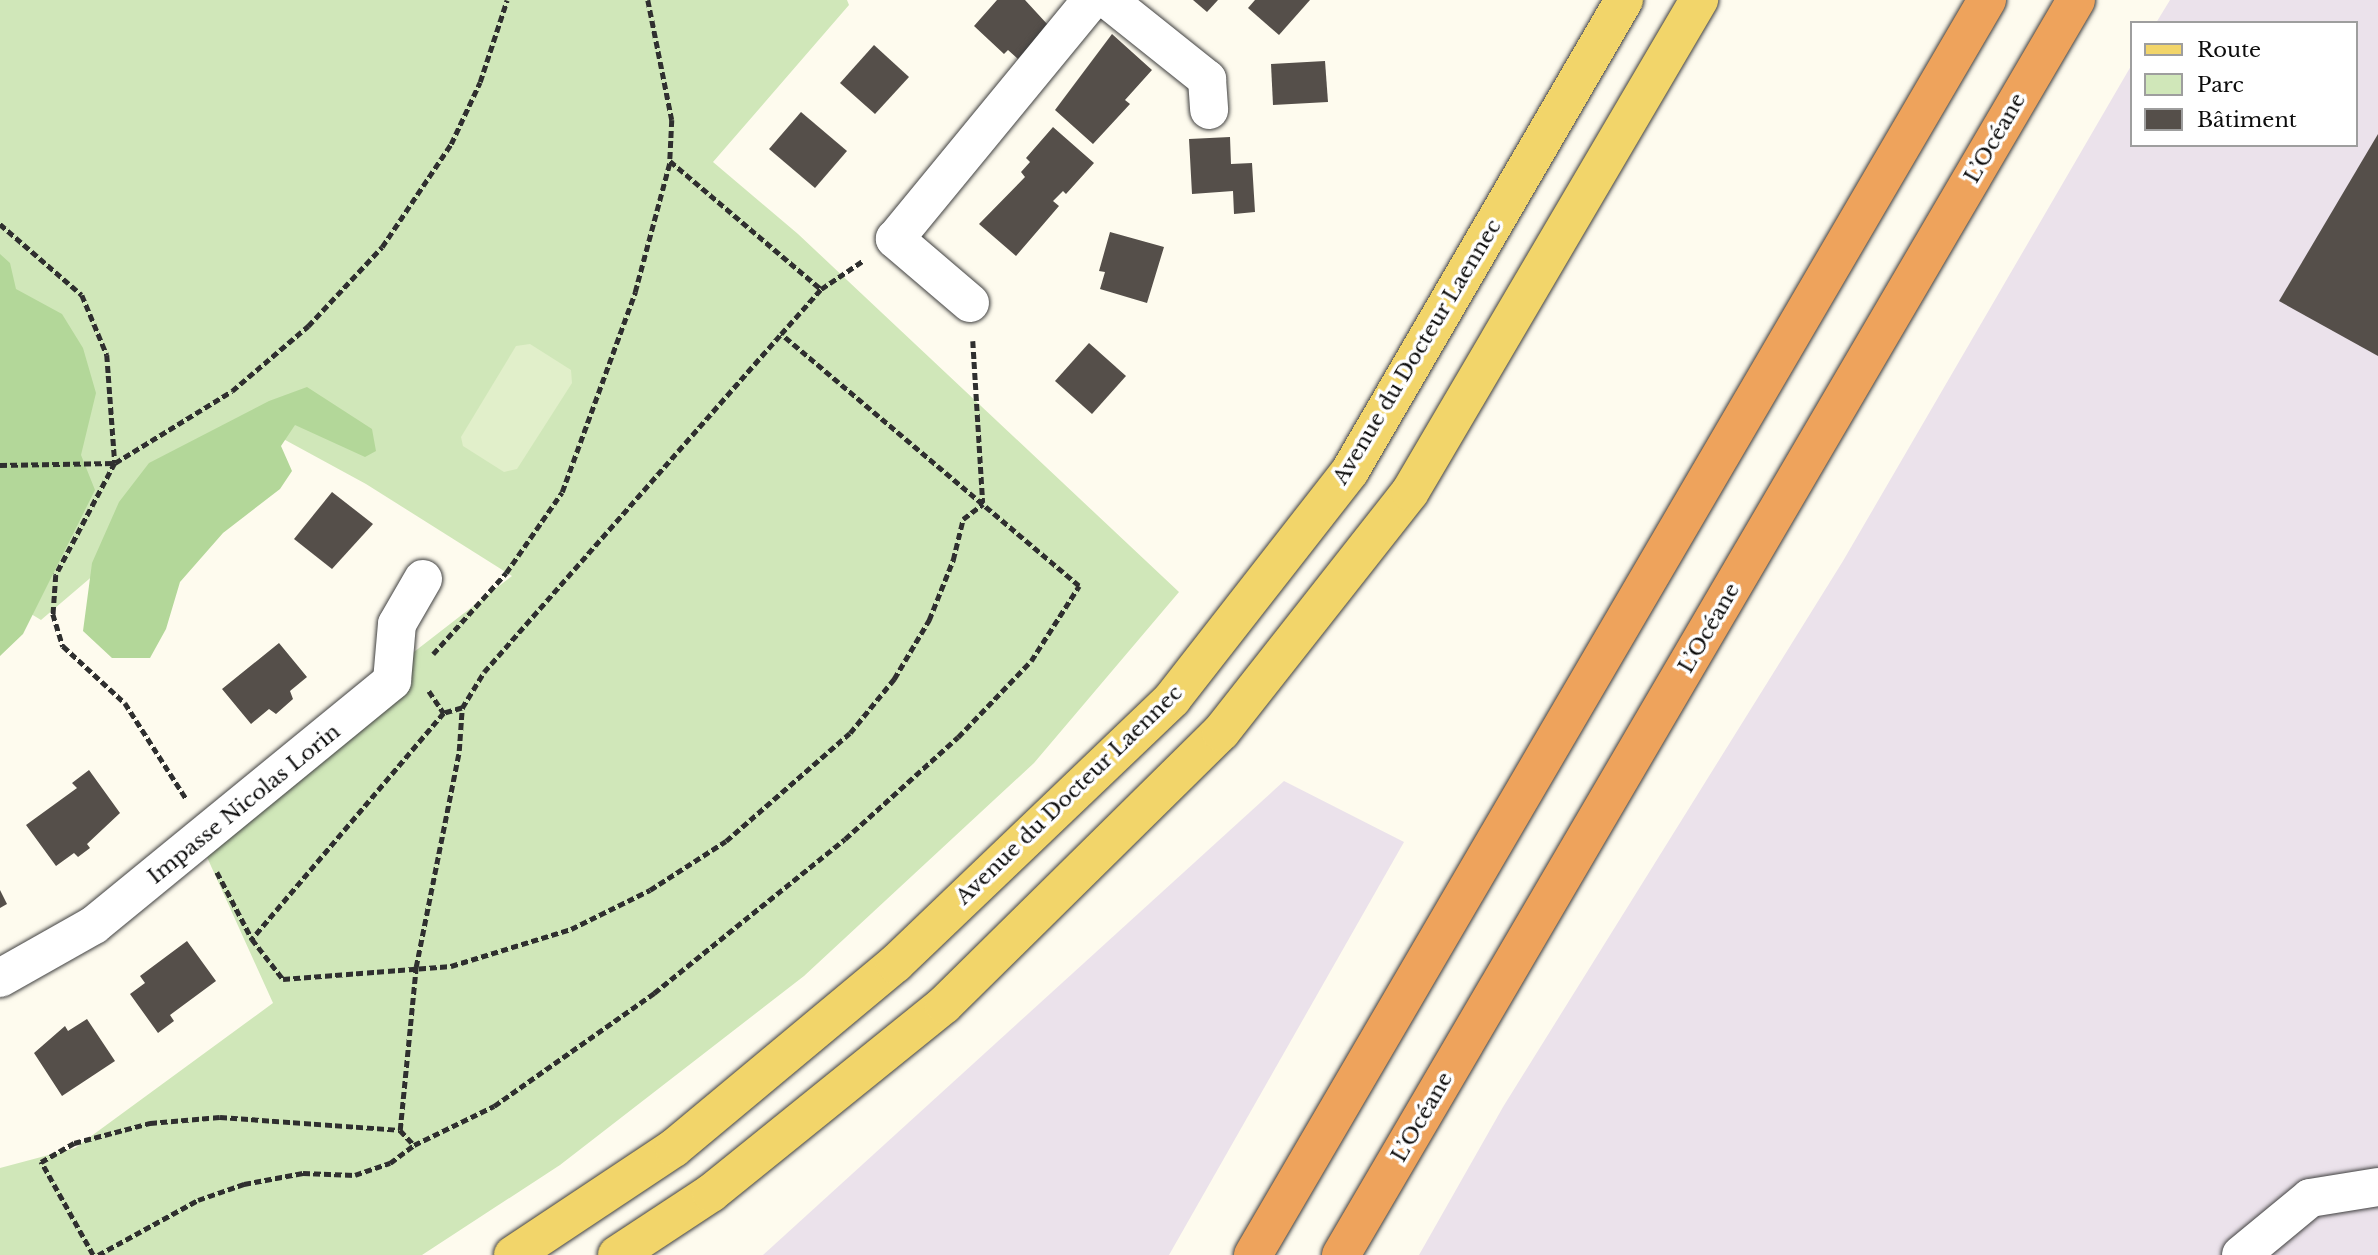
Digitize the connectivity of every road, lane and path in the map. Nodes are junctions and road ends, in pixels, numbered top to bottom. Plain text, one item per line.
1 (506, 0) edge
2 (648, 0) edge
3 (1091, 0) edge
4 (1108, 0) edge
5 (1624, 0) edge
6 (1699, 0) edge
7 (1987, 0) edge
8 (2076, 0) edge
9 (1209, 110) dead end
10 (670, 160) junction
11 (0, 224) edge
12 (895, 239) junction
13 (821, 289) junction
14 (970, 303) joint
15 (780, 334) junction
16 (115, 463) junction
17 (0, 466) edge
18 (983, 504) junction
19 (55, 575) dead end
20 (423, 579) dead end
21 (429, 664) dead end
22 (424, 683) dead end
23 (462, 708) junction
24 (444, 713) junction
25 (252, 939) dead end
26 (416, 967) junction
27 (0, 978) edge
28 (400, 1130) junction
29 (414, 1145) junction
30 (2378, 1187) edge
31 (93, 1255) edge
32 (98, 1255) edge
33 (513, 1255) edge
34 (617, 1255) edge
35 (1253, 1255) edge
36 (1341, 1255) edge
37 (2241, 1255) edge

1 - 16 path
2 - 10 path
3 - 12 street
4 - 9 street
5 - 33 main road, Avenue du Docteur Laennec
6 - 34 main road
7 - 35 highway
8 - 36 highway, L’Océane
10 - 13 path
10 - 21 path
11 - 16 path
12 - 13 path
12 - 14 street
13 - 15 path
14 - 18 path
15 - 18 path
15 - 23 path
16 - 17 path
16 - 19 path
18 - 26 path
18 - 29 path
20 - 27 street, Impasse Nicolas Lorin
22 - 24 path
23 - 24 path
23 - 26 path
24 - 25 path
26 - 28 path
28 - 29 path
28 - 31 path
29 - 32 path
30 - 37 street

